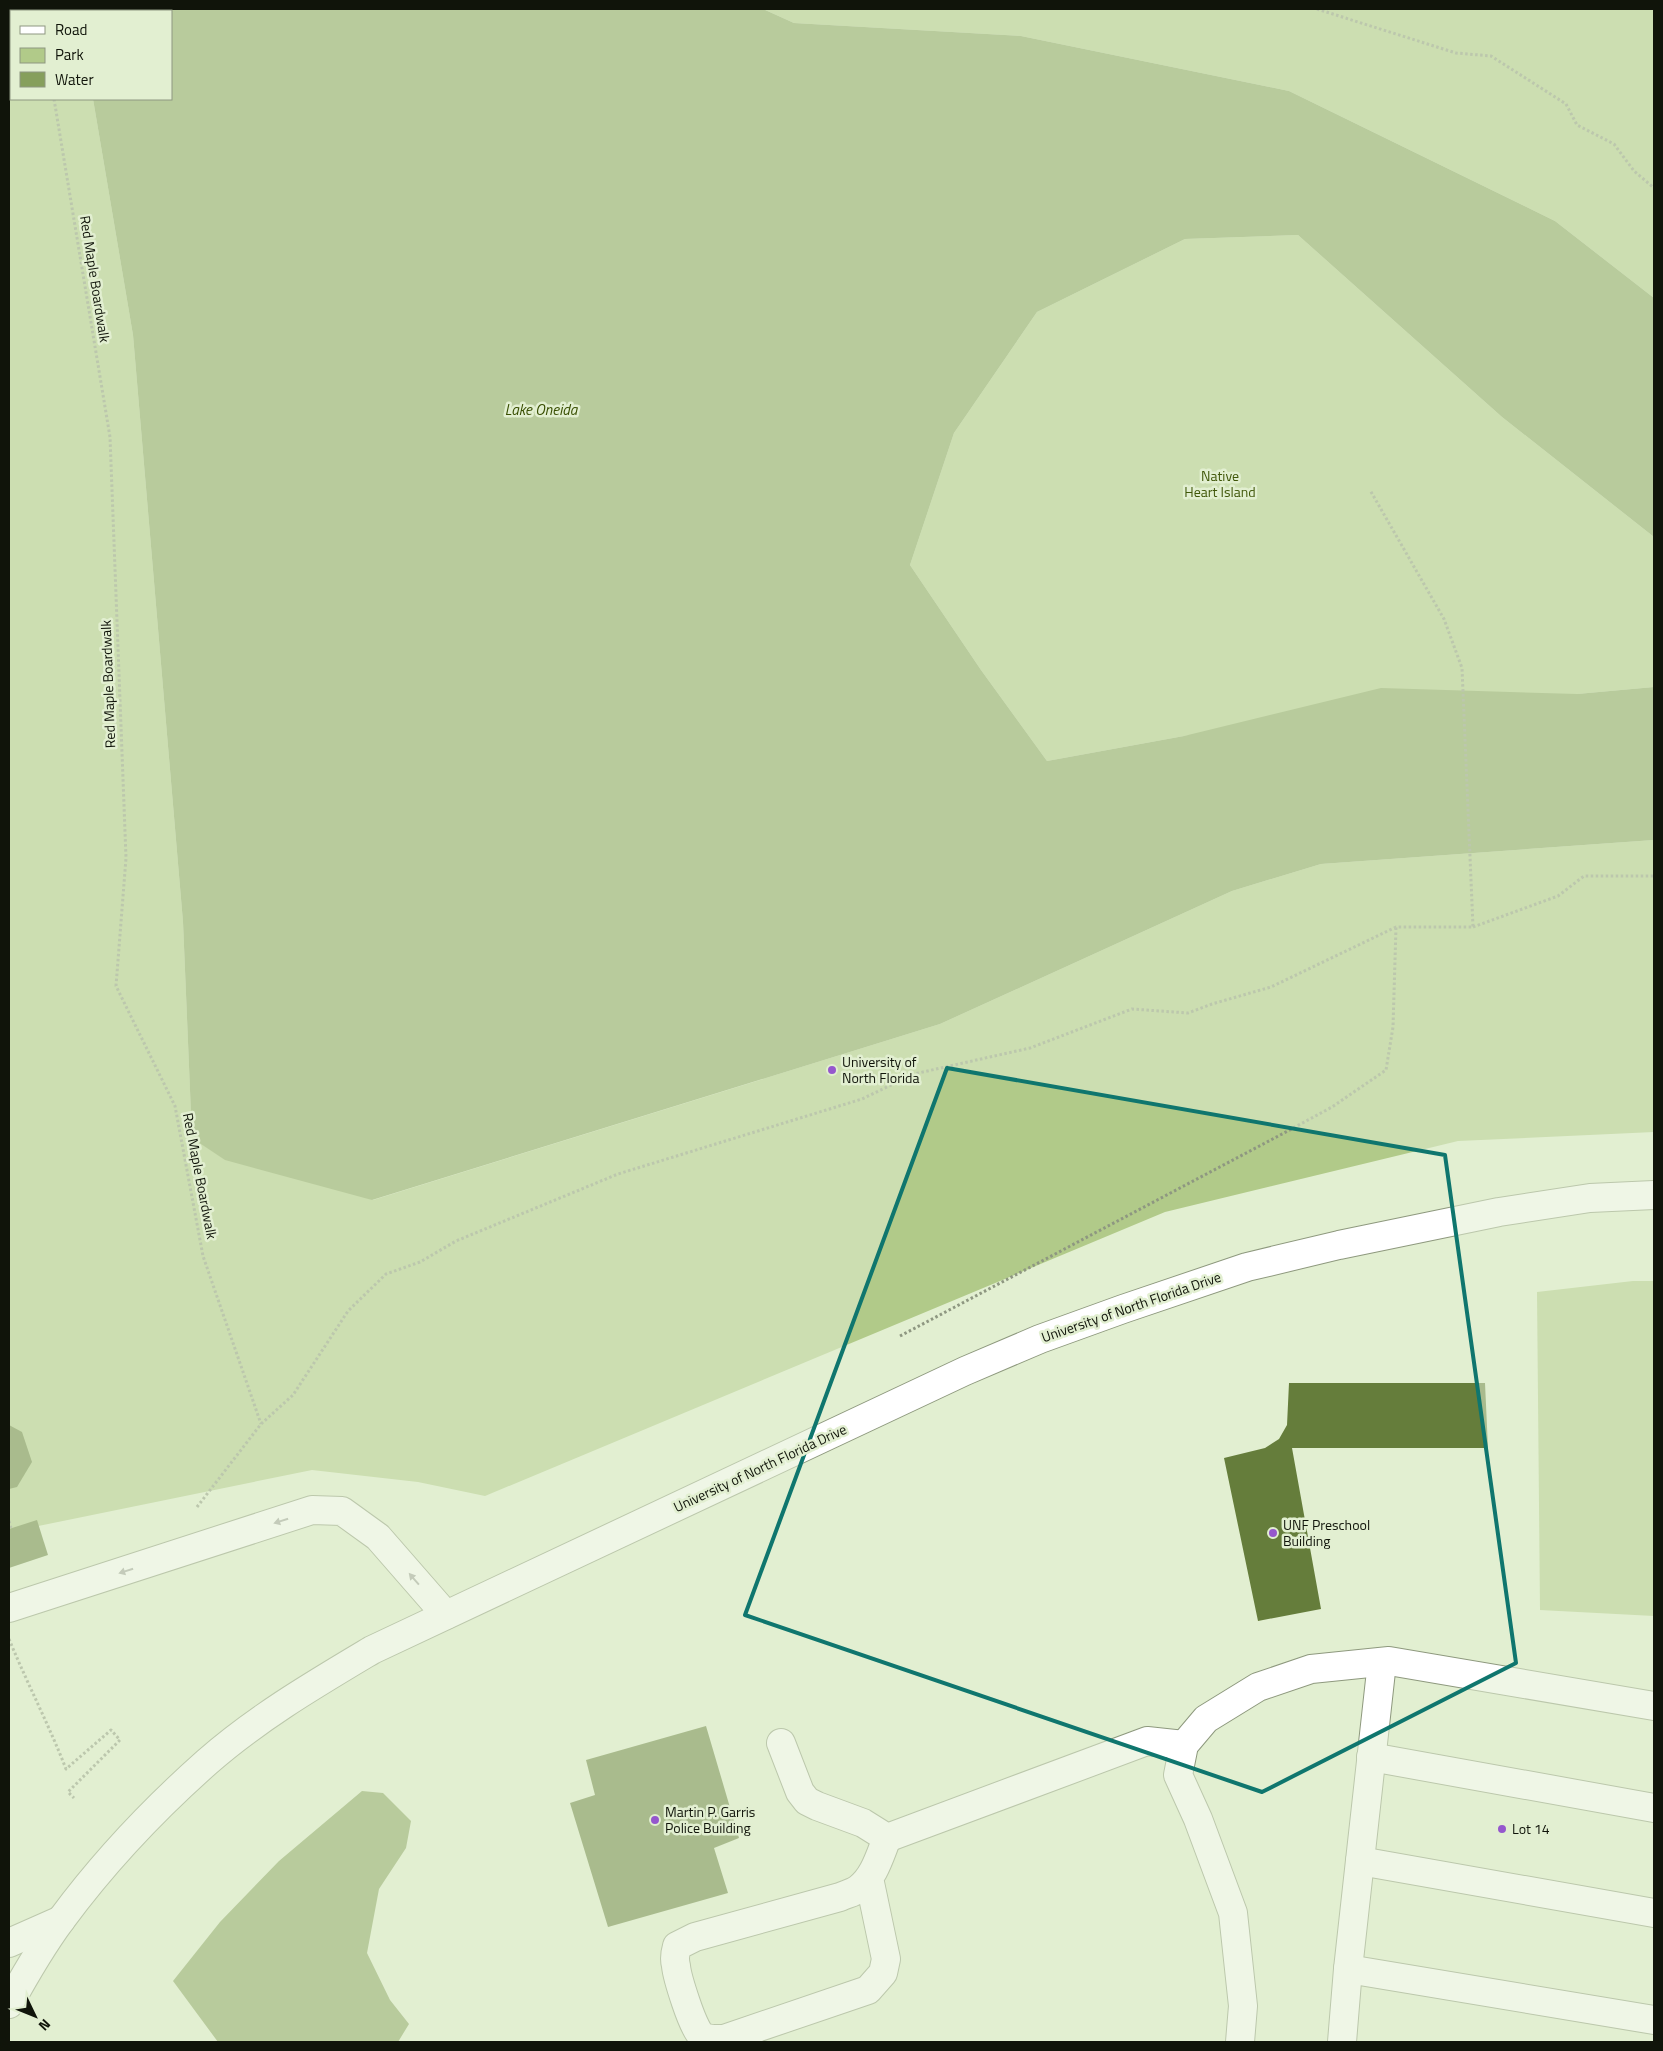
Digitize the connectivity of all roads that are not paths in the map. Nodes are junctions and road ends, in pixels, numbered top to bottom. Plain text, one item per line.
1 (1654, 1195) edge
2 (9, 1608) edge
3 (446, 1615) junction
4 (1382, 1662) junction
5 (1654, 1706) edge
6 (782, 1743) dead end
7 (1184, 1745) junction
8 (1371, 1757) junction
9 (1654, 1808) edge
10 (887, 1838) junction
11 (1360, 1861) junction
12 (869, 1878) junction
13 (1654, 1913) edge
14 (61, 1920) junction
15 (9, 1943) edge
16 (1348, 1969) junction
17 (9, 2004) edge
18 (1654, 2020) edge
19 (1240, 2042) edge
20 (1342, 2042) edge

1 - 3 street, University of North Florida Drive
3 -> 2 street
3 - 14 street, University of North Florida Drive
4 - 5 street
4 - 7 street
4 - 8 street
6 - 10 street
7 - 10 street
7 - 19 street
8 - 9 street
8 - 11 street
10 - 12 street
11 - 13 street
11 - 16 street
12 - 12 street
14 - 15 street
14 - 17 street, University of North Florida Drive
16 - 18 street
16 - 20 street

